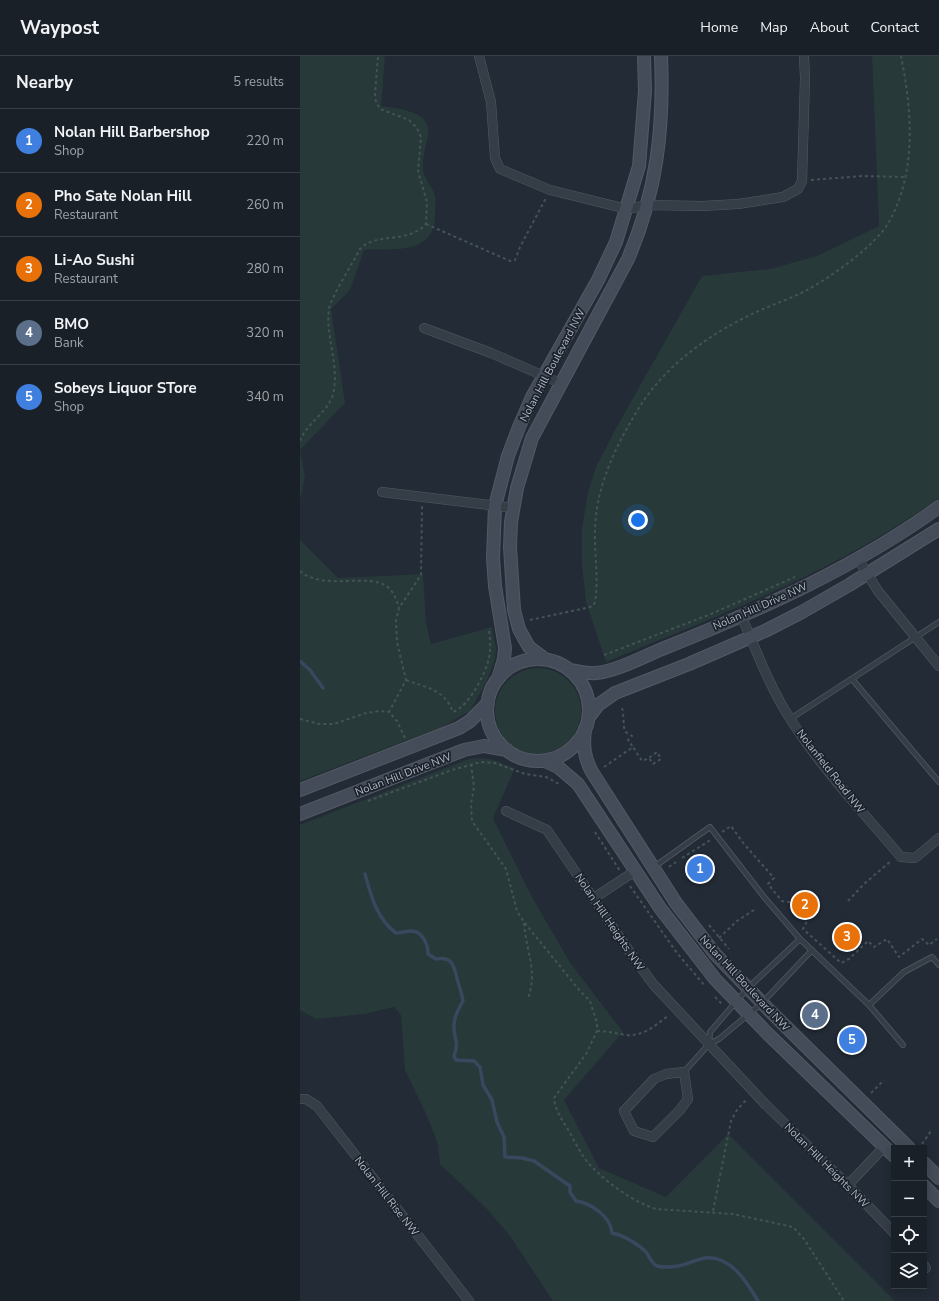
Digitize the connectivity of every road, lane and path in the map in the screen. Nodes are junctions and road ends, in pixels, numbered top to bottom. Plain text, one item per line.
1 (378, 56) edge
2 (479, 56) edge
3 (644, 56) edge
4 (661, 56) edge
5 (804, 56) edge
6 (901, 56) edge
7 (906, 177) junction
8 (802, 181) junction
9 (550, 190) junction
10 (638, 207) junction
11 (426, 224) junction
12 (424, 328) dead end
13 (544, 376) junction
14 (560, 383) junction
15 (300, 441) edge
16 (382, 492) dead end
17 (423, 497) junction
18 (495, 506) junction
19 (939, 507) edge
20 (514, 508) junction
21 (939, 529) edge
22 (858, 559) junction
23 (300, 571) edge
24 (868, 574) junction
25 (801, 575) dead end
26 (399, 608) junction
27 (741, 615) junction
28 (530, 620) dead end
29 (939, 622) edge
30 (489, 630) dead end
31 (750, 637) junction
32 (915, 638) junction
33 (604, 655) dead end
34 (545, 659) junction
35 (939, 666) edge
36 (569, 670) junction
37 (498, 679) junction
38 (852, 679) junction
39 (406, 680) junction
40 (488, 704) junction
41 (622, 708) dead end
42 (389, 712) junction
43 (589, 716) junction
44 (300, 719) edge
45 (790, 719) junction
46 (585, 729) junction
47 (633, 747) junction
48 (409, 748) junction
49 (507, 750) junction
50 (649, 758) junction
51 (545, 760) junction
52 (471, 764) junction
53 (604, 767) dead end
54 (939, 782) edge
55 (560, 785) dead end
56 (300, 790) edge
57 (366, 802) dead end
58 (506, 811) dead end
59 (300, 814) edge
60 (594, 831) dead end
61 (717, 836) junction
62 (939, 838) edge
63 (891, 861) dead end
64 (670, 867) dead end
65 (653, 868) junction
66 (635, 870) junction
67 (624, 878) junction
68 (594, 898) junction
69 (848, 901) dead end
70 (754, 910) dead end
71 (524, 922) junction
72 (709, 925) dead end
73 (719, 938) junction
74 (800, 939) junction
75 (937, 939) dead end
76 (728, 949) dead end
77 (812, 950) junction
78 (939, 965) edge
79 (706, 988) dead end
80 (748, 988) junction
81 (710, 992) dead end
82 (528, 998) dead end
83 (737, 1002) junction
84 (762, 1003) junction
85 (869, 1005) junction
86 (674, 1008) junction
87 (728, 1012) junction
88 (749, 1014) junction
89 (597, 1031) junction
90 (709, 1044) junction
91 (903, 1045) dead end
92 (684, 1072) junction
93 (884, 1080) dead end
94 (871, 1093) dead end
95 (757, 1094) junction
96 (300, 1100) edge
97 (931, 1131) dead end
98 (922, 1144) dead end
99 (906, 1145) edge
100 (884, 1146) junction
101 (891, 1153) edge
102 (927, 1166) edge
103 (939, 1178) edge
104 (848, 1185) junction
105 (927, 1189) edge
106 (939, 1201) edge
107 (713, 1212) junction
108 (891, 1230) edge
109 (469, 1301) edge
110 (844, 1301) edge

1 - 11 path
2 - 9 street
3 - 10 street, Nolan Hill Boulevard NW
4 - 10 street, Nolan Hill Boulevard NW
5 - 8 street
6 - 7 path
7 - 8 path
7 - 28 path
8 - 10 street
9 - 10 street
9 - 11 path
10 - 13 street, Nolan Hill Boulevard NW
10 - 14 street, Nolan Hill Boulevard NW
11 - 15 path
12 - 13 street
13 - 14 street
13 - 18 street, Nolan Hill Boulevard NW
14 - 20 street, Nolan Hill Boulevard NW
16 - 17 street
17 - 18 street
17 - 26 path
18 - 20 street
18 - 37 street, Nolan Hill Boulevard NW
19 - 22 street, Nolan Hill Drive NW
20 - 34 street, Nolan Hill Boulevard NW
21 - 24 street, Nolan Hill Drive NW
22 - 24 street
22 - 27 street, Nolan Hill Drive NW
23 - 26 path
24 - 31 street, Nolan Hill Drive NW
24 - 32 street
25 - 33 path
26 - 39 path
27 - 31 street, Nolanfield Road NW
27 - 36 street, Nolan Hill Drive NW
29 - 32 lane
30 - 39 path
31 - 43 street, Nolan Hill Drive NW
31 - 45 street, Nolanfield Road NW
32 - 35 street
32 - 38 lane
34 - 36 street
34 - 37 street
36 - 43 street
37 - 40 street
38 - 45 lane
38 - 54 lane
39 - 42 path
40 - 48 street, Nolan Hill Drive NW
40 - 49 street
41 - 47 path
42 - 44 path
42 - 48 path
43 - 46 street
45 - 62 street, Nolanfield Road NW
46 - 51 street
46 - 65 street, Nolan Hill Boulevard NW
47 - 50 path
47 - 53 path
48 - 56 street, Nolan Hill Drive NW
49 - 51 street
49 - 59 street, Nolan Hill Drive NW
50 - 50 path
51 - 66 street, Nolan Hill Boulevard NW
52 - 55 path
52 - 57 path
52 - 71 path
58 - 68 street, Nolan Hill Heights NW
60 - 67 path
61 - 64 path
61 - 65 lane
61 - 74 lane
61 - 75 path
63 - 69 path
65 - 80 street, Nolan Hill Boulevard NW
66 - 67 street
66 - 83 street, Nolan Hill Boulevard NW
67 - 68 street
67 - 79 path
68 - 86 street, Nolan Hill Heights NW
70 - 73 path
71 - 82 path
71 - 89 path
72 - 73 path
73 - 76 path
74 - 77 lane
74 - 80 lane
77 - 84 lane
77 - 85 lane
78 - 85 lane
80 - 83 lane
80 - 84 street, Nolan Hill Boulevard NW
81 - 87 path
83 - 87 lane
83 - 88 street, Nolan Hill Boulevard NW
84 - 88 lane
84 - 99 street, Nolan Hill Boulevard NW
85 - 91 lane
86 - 89 path
86 - 90 street, Nolan Hill Heights NW
87 - 90 lane
88 - 90 lane
88 - 100 street, Nolan Hill Boulevard NW
89 - 107 path
90 - 92 lane
90 - 95 street, Nolan Hill Heights NW
92 - 92 street
93 - 94 path
95 - 104 street, Nolan Hill Heights NW
95 - 107 path
96 - 109 street, Nolan Hill Rise NW
97 - 98 path
100 - 101 street, Nolan Hill Boulevard NW
100 - 104 street
102 - 103 street
104 - 108 street, Nolan Hill Heights NW
105 - 106 street
107 - 110 path

